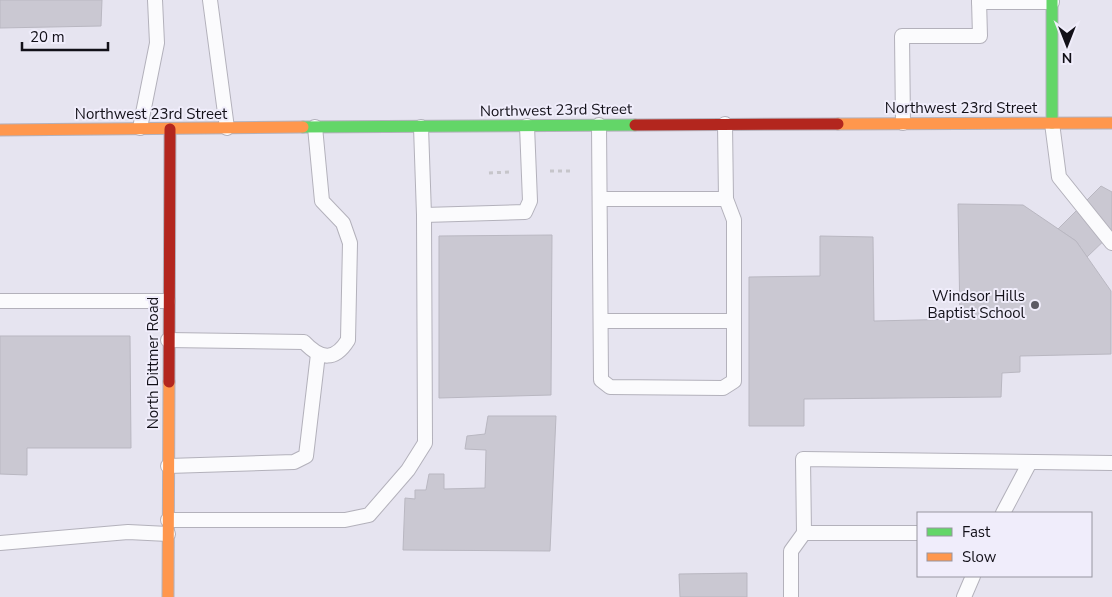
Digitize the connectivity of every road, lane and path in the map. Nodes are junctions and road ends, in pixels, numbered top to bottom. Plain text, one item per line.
1 (155, 0) edge
2 (210, 0) edge
3 (979, 1) edge
4 (1052, 1) edge
5 (903, 123) junction
6 (1052, 123) junction
7 (1112, 123) edge
8 (725, 124) junction
9 (599, 125) junction
10 (526, 126) junction
11 (315, 127) junction
12 (420, 127) junction
13 (140, 128) junction
14 (227, 128) junction
15 (170, 129) junction
16 (0, 130) edge
17 (600, 199) junction
18 (726, 199) junction
19 (424, 215) junction
20 (1112, 243) edge
21 (0, 301) edge
22 (168, 301) junction
23 (601, 321) junction
24 (734, 321) junction
25 (168, 340) junction
26 (318, 354) junction
27 (1030, 462) junction
28 (1112, 464) edge
29 (168, 466) junction
30 (1004, 512) edge
31 (168, 527) junction
32 (804, 533) junction
33 (917, 533) edge
34 (0, 543) edge
35 (973, 577) edge
36 (168, 597) edge
37 (791, 597) edge
38 (964, 597) edge

1 - 13 lane
2 - 14 lane
3 - 4 lane
3 - 5 lane
4 - 6 main road
5 - 6 main road, Northwest 23rd Street
5 - 8 main road, Northwest 23rd Street
6 - 7 main road, Northwest 23rd Street
6 - 20 lane
8 - 9 main road, Northwest 23rd Street
8 - 18 lane
9 - 10 main road, Northwest 23rd Street
9 - 17 lane
10 - 12 main road, Northwest 23rd Street
10 - 19 lane
11 - 12 main road, Northwest 23rd Street
11 - 14 main road, Northwest 23rd Street
11 - 26 lane
12 - 19 lane
13 - 15 main road, Northwest 23rd Street
13 - 16 main road, Northwest 23rd Street
14 - 15 main road, Northwest 23rd Street
15 - 22 main road, North Dittmer Road
17 - 18 lane
17 - 23 lane
18 - 24 lane
19 - 31 lane
21 - 22 lane
22 - 25 main road, North Dittmer Road
23 - 24 lane
23 - 24 lane
25 - 26 lane
25 - 29 main road, North Dittmer Road
26 - 29 lane
27 - 28 lane
27 - 30 lane
27 - 32 lane
29 - 31 main road, North Dittmer Road
31 - 34 lane
31 - 36 main road, North Dittmer Road
32 - 33 lane
32 - 37 lane
35 - 38 lane

